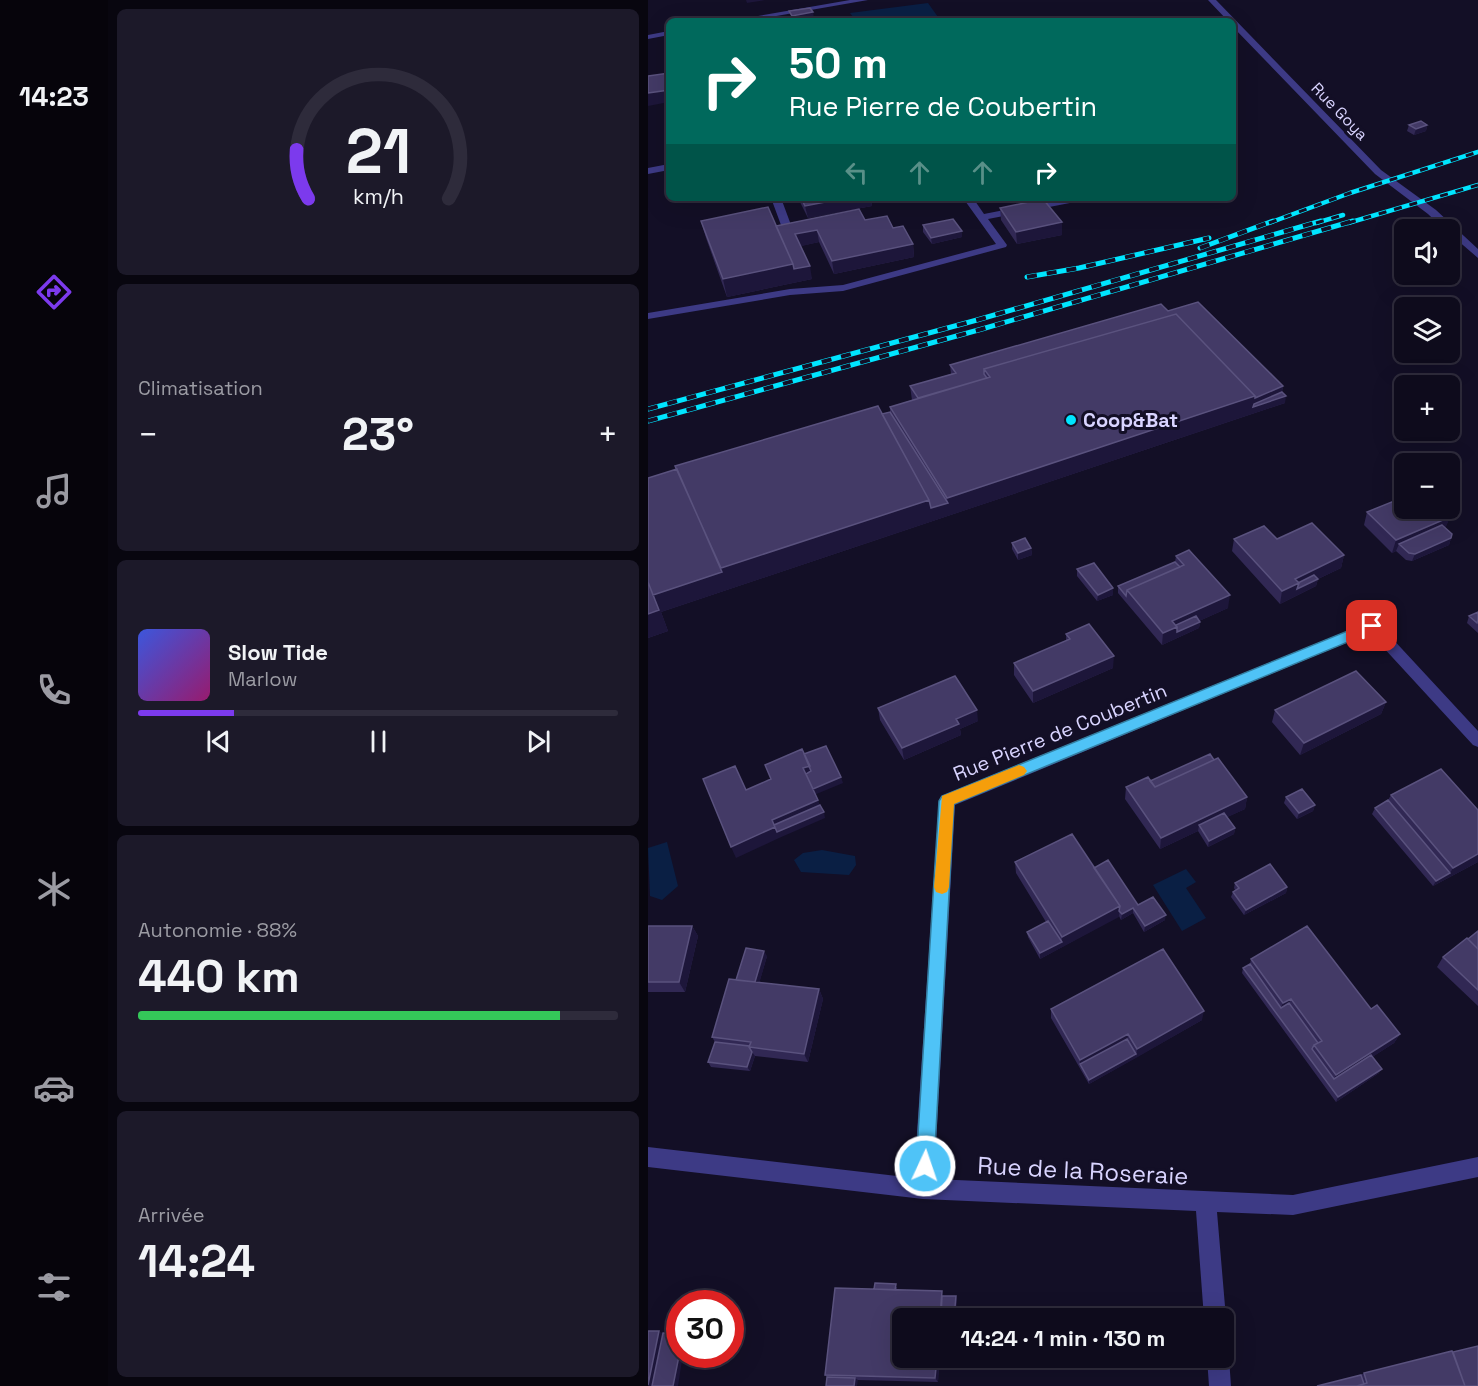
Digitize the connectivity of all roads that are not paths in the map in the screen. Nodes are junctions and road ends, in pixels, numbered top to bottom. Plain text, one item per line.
1 (864, 0) edge
2 (1212, 0) edge
3 (752, 18) edge
4 (1230, 18) edge
5 (1236, 24) edge
6 (666, 34) edge
7 (648, 37) edge
8 (666, 168) edge
9 (648, 171) edge
10 (777, 201) edge
11 (970, 201) edge
12 (1065, 201) edge
13 (982, 218) junction
14 (786, 225) edge
15 (1478, 255) edge
16 (648, 316) edge
17 (1478, 741) edge
18 (648, 1157) edge
19 (1478, 1167) edge
20 (923, 1189) junction
21 (1206, 1202) junction
22 (1214, 1308) edge
23 (1219, 1368) edge
24 (1220, 1386) edge

1 - 3 street
2 - 4 street, Rue Goya
5 - 15 street, Rue Goya
6 - 7 street
8 - 9 street
10 - 14 street
11 - 13 street
12 - 13 street
13 - 16 street
17 - 20 street, Rue Pierre de Coubertin
18 - 20 street, Rue de la Roseraie
19 - 21 street, Rue de la Roseraie
20 - 21 street, Rue de la Roseraie
21 - 22 street
23 - 24 street

